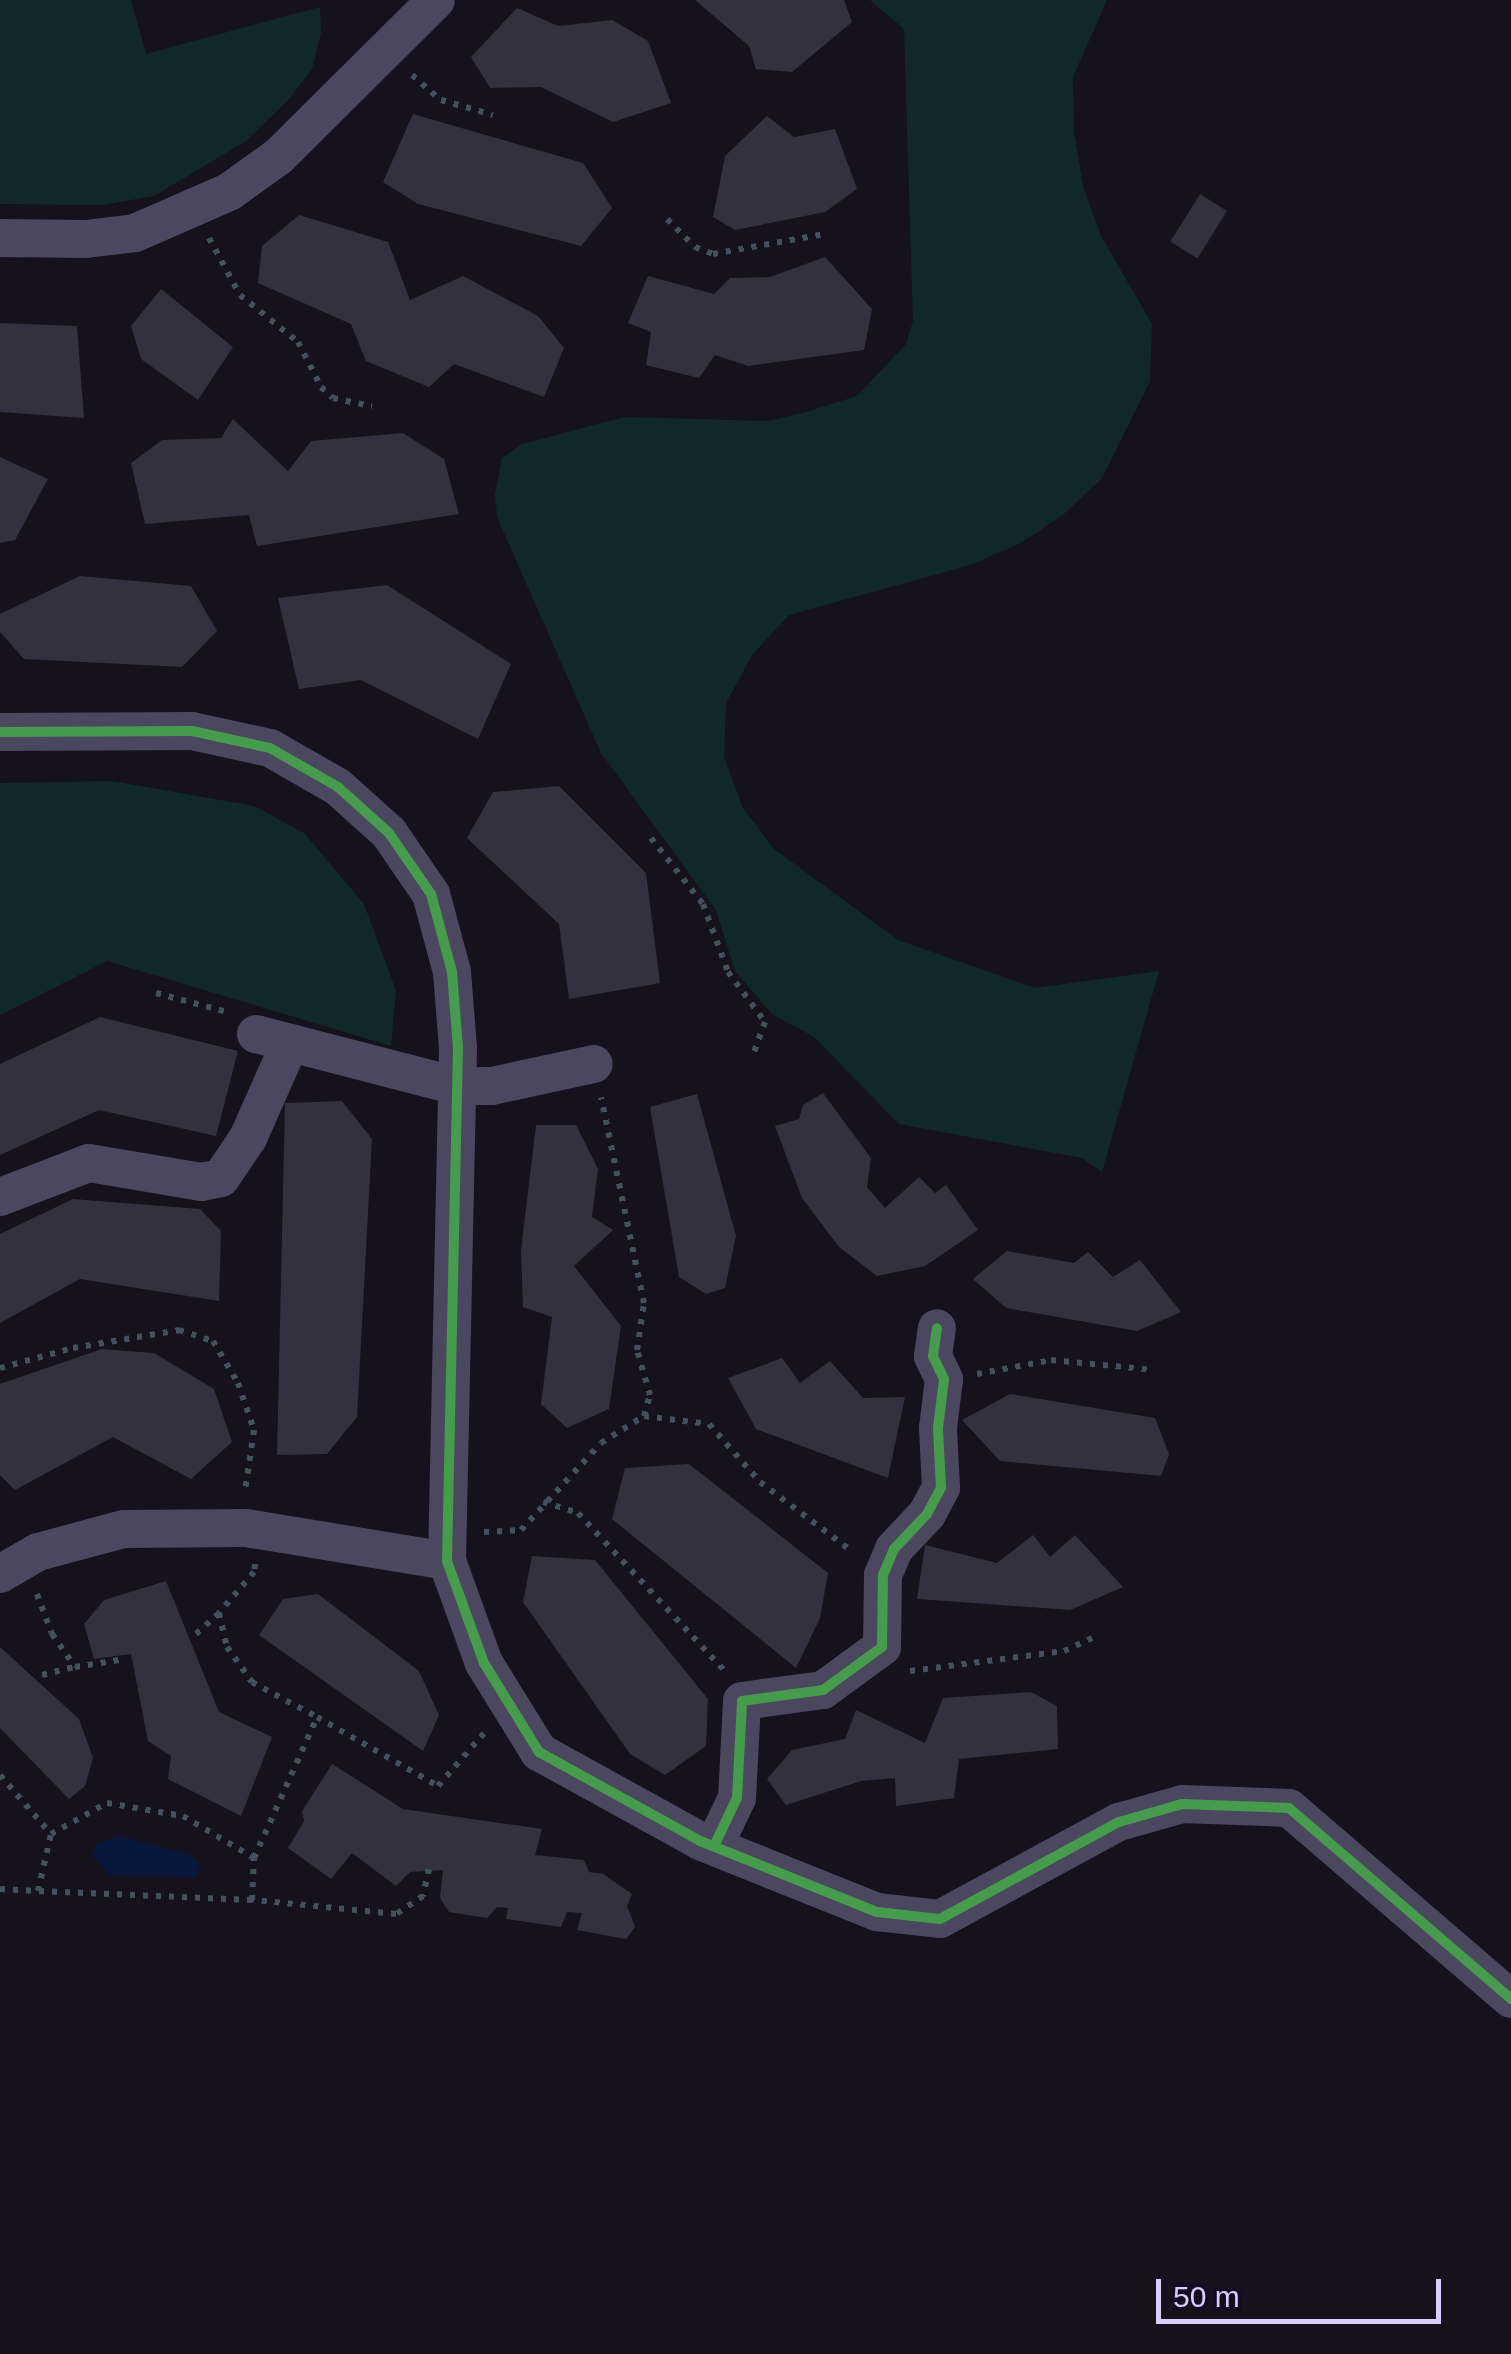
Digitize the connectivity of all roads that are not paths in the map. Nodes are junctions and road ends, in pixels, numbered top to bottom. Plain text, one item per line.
1 (436, 0) edge
2 (0, 238) edge
3 (0, 732) edge
4 (594, 1064) road end
5 (458, 1086) junction
6 (0, 1197) edge
7 (936, 1328) dead end
8 (447, 1548) junction
9 (12, 1567) edge
10 (714, 1846) junction
11 (1511, 1999) edge

1 - 2 street
3 - 5 street
4 - 5 street
5 - 6 street
5 - 8 street
7 - 10 street
8 - 9 street
8 - 10 street
10 - 11 street

